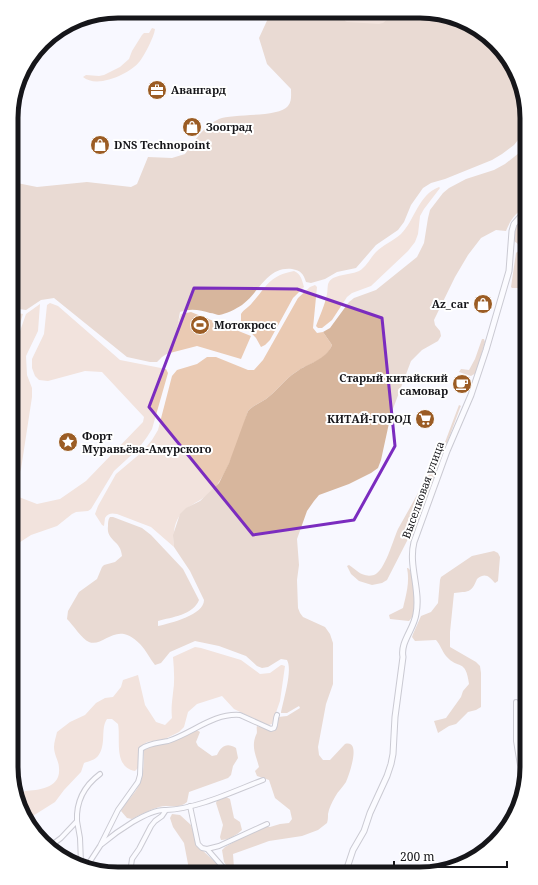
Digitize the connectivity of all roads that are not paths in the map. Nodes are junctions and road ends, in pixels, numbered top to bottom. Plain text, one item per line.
1 (520, 217) edge
2 (516, 702) dead end
3 (277, 715) dead end
4 (520, 765) edge
5 (100, 774) dead end
6 (263, 780) dead end
7 (190, 806) junction
8 (166, 810) junction
9 (78, 821) junction
10 (267, 824) dead end
11 (54, 843) edge
12 (100, 846) junction
13 (207, 850) junction
14 (80, 859) edge
15 (89, 863) edge
16 (131, 867) edge
17 (223, 867) edge
18 (347, 867) edge

1 - 18 street, Выселковая улица
2 - 4 street
3 - 12 street
5 - 9 street
6 - 7 street
7 - 8 street
7 - 13 street
8 - 12 street
8 - 16 street
9 - 11 street
9 - 14 street
10 - 13 street
12 - 15 street
13 - 17 street

